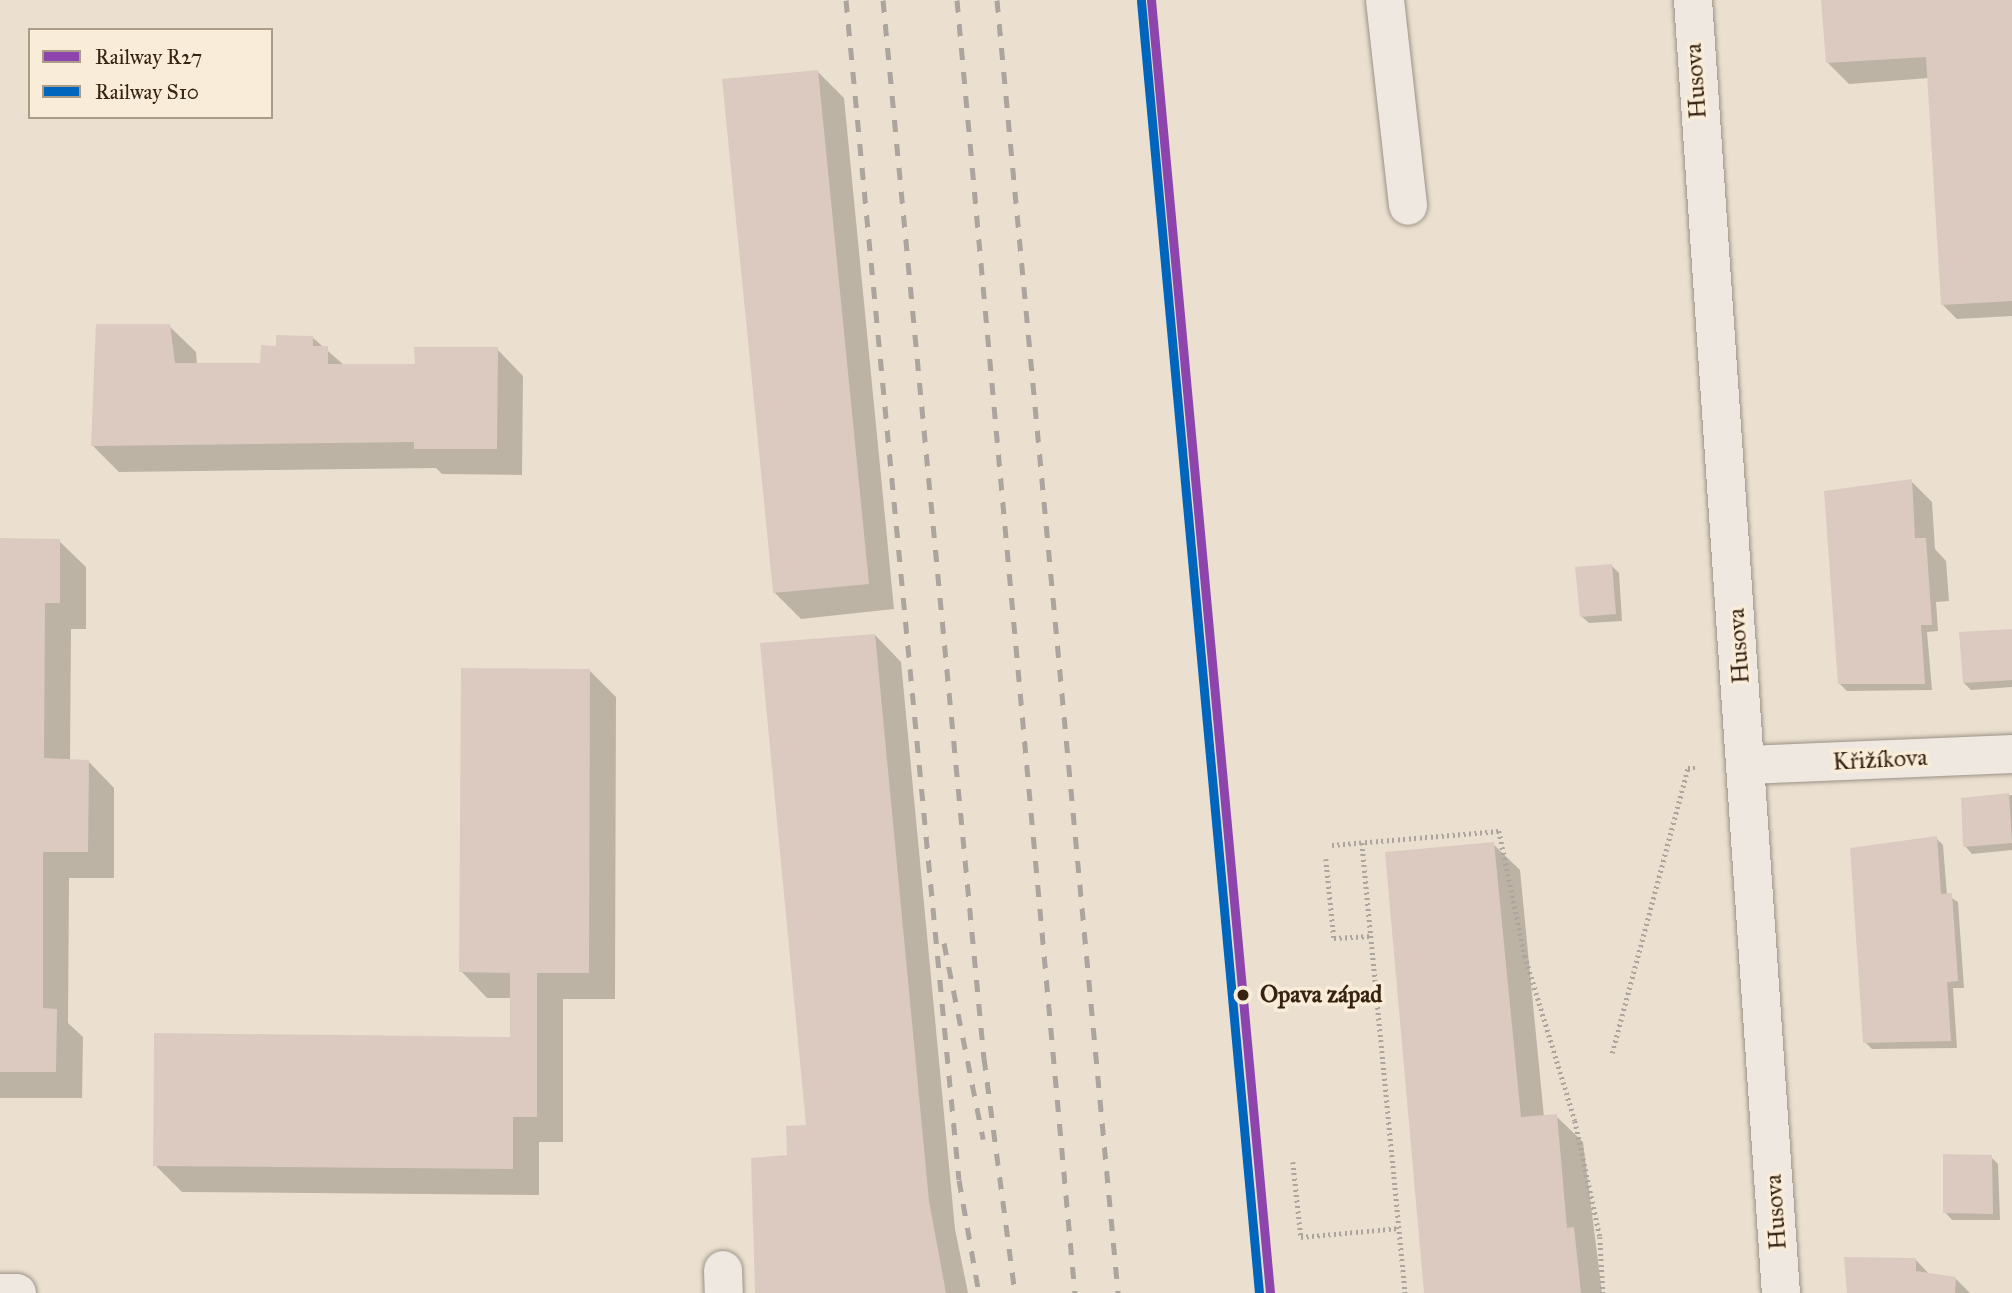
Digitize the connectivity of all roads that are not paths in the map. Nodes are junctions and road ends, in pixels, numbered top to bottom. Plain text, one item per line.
1 (1385, 0) edge
2 (1693, 0) edge
3 (1408, 206) dead end
4 (2012, 754) edge
5 (1748, 765) junction
6 (0, 1293) edge
7 (17, 1293) edge
8 (1781, 1293) edge

1 - 3 street
2 - 5 street, Husova
4 - 5 street, Křižíkova
5 - 8 street, Husova
6 - 7 street

